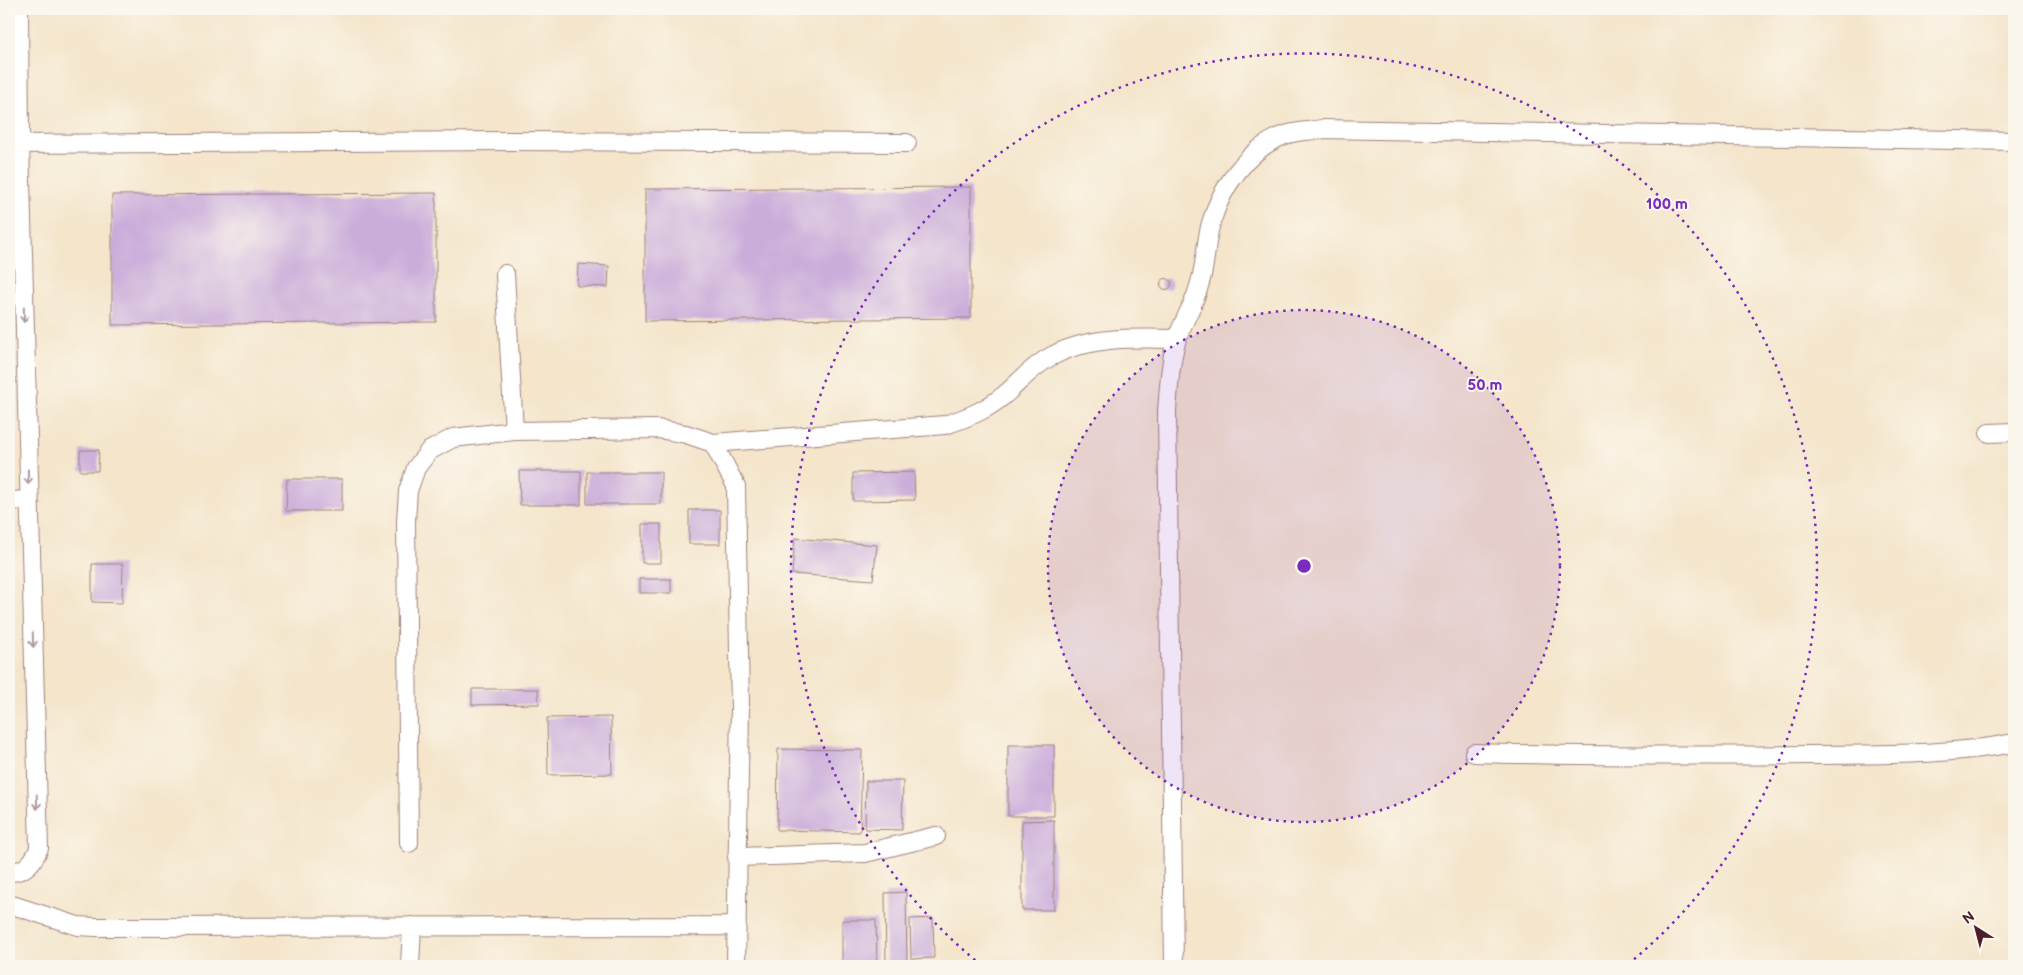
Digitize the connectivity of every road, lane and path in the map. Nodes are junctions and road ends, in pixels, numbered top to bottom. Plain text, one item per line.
1 (18, 9) edge
2 (2014, 141) edge
3 (907, 143) dead end
4 (14, 144) edge
5 (505, 274) dead end
6 (1177, 339) junction
7 (514, 432) junction
8 (2014, 432) edge
9 (1988, 433) dead end
10 (713, 443) junction
11 (9, 500) edge
12 (29, 500) junction
13 (2014, 743) edge
14 (1474, 753) dead end
15 (936, 836) dead end
16 (409, 843) dead end
17 (737, 857) junction
18 (9, 872) edge
19 (9, 904) edge
20 (412, 926) junction
21 (737, 926) junction
22 (410, 966) edge
23 (736, 966) edge
24 (1174, 966) edge

1 - 4 lane
2 - 6 lane
3 - 4 lane
4 -> 12 lane
5 - 7 lane
6 - 10 lane
6 - 24 lane
7 - 10 lane
7 - 16 lane
8 - 9 lane
10 - 17 lane
11 - 12 lane
12 -> 18 lane
13 - 14 lane
15 - 17 lane
17 - 21 lane
19 - 20 lane
20 - 21 lane
20 - 22 lane
21 - 23 lane

